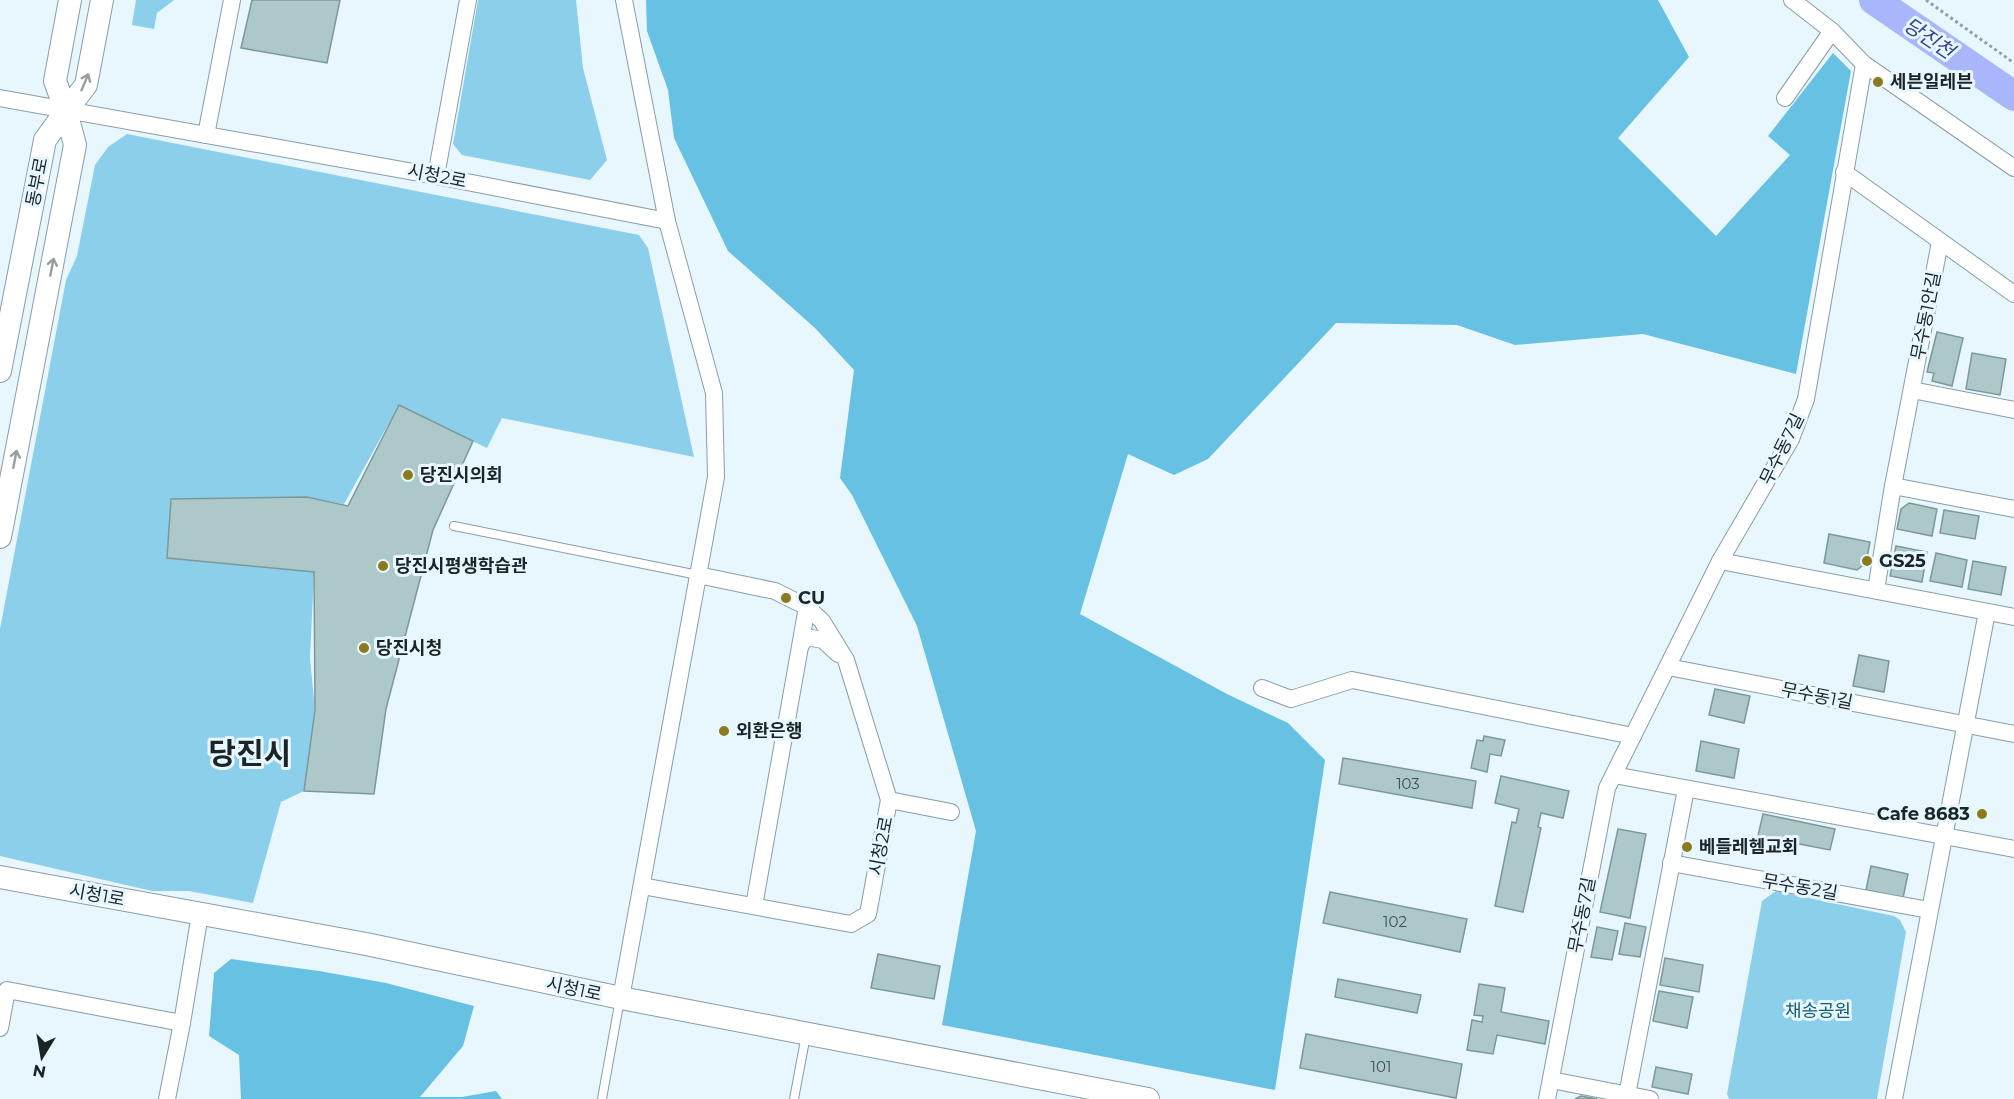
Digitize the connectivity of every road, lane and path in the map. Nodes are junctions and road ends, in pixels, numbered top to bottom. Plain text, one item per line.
1 (70, 0) edge
2 (102, 0) edge
3 (232, 0) edge
4 (468, 0) edge
5 (624, 0) edge
6 (1792, 0) edge
7 (1926, 0) edge
8 (1832, 31) junction
9 (2014, 63) edge
10 (1864, 64) junction
11 (0, 98) edge
12 (1785, 98) dead end
13 (66, 111) junction
14 (206, 135) junction
15 (2014, 168) edge
16 (1844, 172) junction
17 (436, 176) junction
18 (667, 221) junction
19 (1941, 242) junction
20 (2014, 294) edge
21 (0, 371) edge
22 (1912, 390) junction
23 (2014, 410) edge
24 (1893, 486) junction
25 (2014, 509) edge
26 (454, 526) dead end
27 (0, 537) edge
28 (1720, 561) junction
29 (698, 575) junction
30 (1876, 590) junction
31 (807, 607) junction
32 (1987, 612) junction
33 (2014, 617) edge
34 (801, 645) junction
35 (846, 660) junction
36 (1668, 667) junction
37 (1262, 688) dead end
38 (1965, 724) junction
39 (2014, 734) edge
40 (1633, 736) junction
41 (1614, 775) junction
42 (1686, 789) junction
43 (889, 800) junction
44 (951, 812) dead end
45 (1943, 835) junction
46 (2014, 849) edge
47 (1671, 863) junction
48 (0, 877) edge
49 (642, 886) junction
50 (754, 906) junction
51 (1929, 910) junction
52 (200, 914) junction
53 (621, 998) junction
54 (182, 1023) junction
55 (0, 1028) edge
56 (806, 1034) junction
57 (1551, 1080) junction
58 (1627, 1095) junction
59 (167, 1099) edge
60 (602, 1099) edge
61 (794, 1099) edge
62 (1148, 1099) edge
63 (1547, 1099) edge
64 (1650, 1099) edge
65 (1894, 1099) edge

1 - 13 street
13 -> 2 street, 동부로
3 - 14 street
4 - 17 street
5 - 18 street
6 - 8 street
7 - 9 path
8 - 10 street
8 - 12 street
10 - 15 street
10 - 16 street, 무수동7길
11 - 13 street, 시청2로
13 - 14 street, 시청2로
13 - 21 street, 동부로
27 -> 13 street
14 - 17 street, 시청2로
16 - 19 street, 무수동1안길
16 - 28 street, 무수동7길
17 - 18 street, 시청2로
18 - 29 street
19 - 20 street, 무수동1안길
19 - 22 street, 무수동1안길
22 - 23 street
22 - 24 street, 무수동1안길
24 - 25 street
24 - 30 street, 무수동1안길
26 - 29 lane
28 - 30 street
28 - 36 street, 무수동7길
29 - 31 street, 시청2로
29 - 49 street
30 - 32 street
31 - 34 street
31 - 35 street, 시청2로
32 - 33 street
32 - 38 street
34 - 35 street
34 - 50 street
35 - 43 street, 시청2로
36 - 38 street, 무수동1길
36 - 40 street, 무수동7길
37 - 40 street
38 - 39 street, 무수동1길
38 - 45 street
40 - 41 street, 무수동7길
41 - 42 street
41 - 57 street, 무수동7길
42 - 45 street
42 - 47 street
43 - 44 street
43 - 50 street, 시청2로
45 - 46 street
45 - 51 street
47 - 51 street, 무수동2길
47 - 58 street
48 - 52 street, 시청1로
49 - 50 street, 시청2로
49 - 53 street
51 - 65 street
52 - 53 street, 시청1로
52 - 54 street
53 - 56 street, 시청1로
53 - 60 lane
54 - 55 street
54 - 59 street
56 - 61 lane
56 - 62 street, 시청1로
57 - 58 street
57 - 63 street, 무수동7길
58 - 64 street

